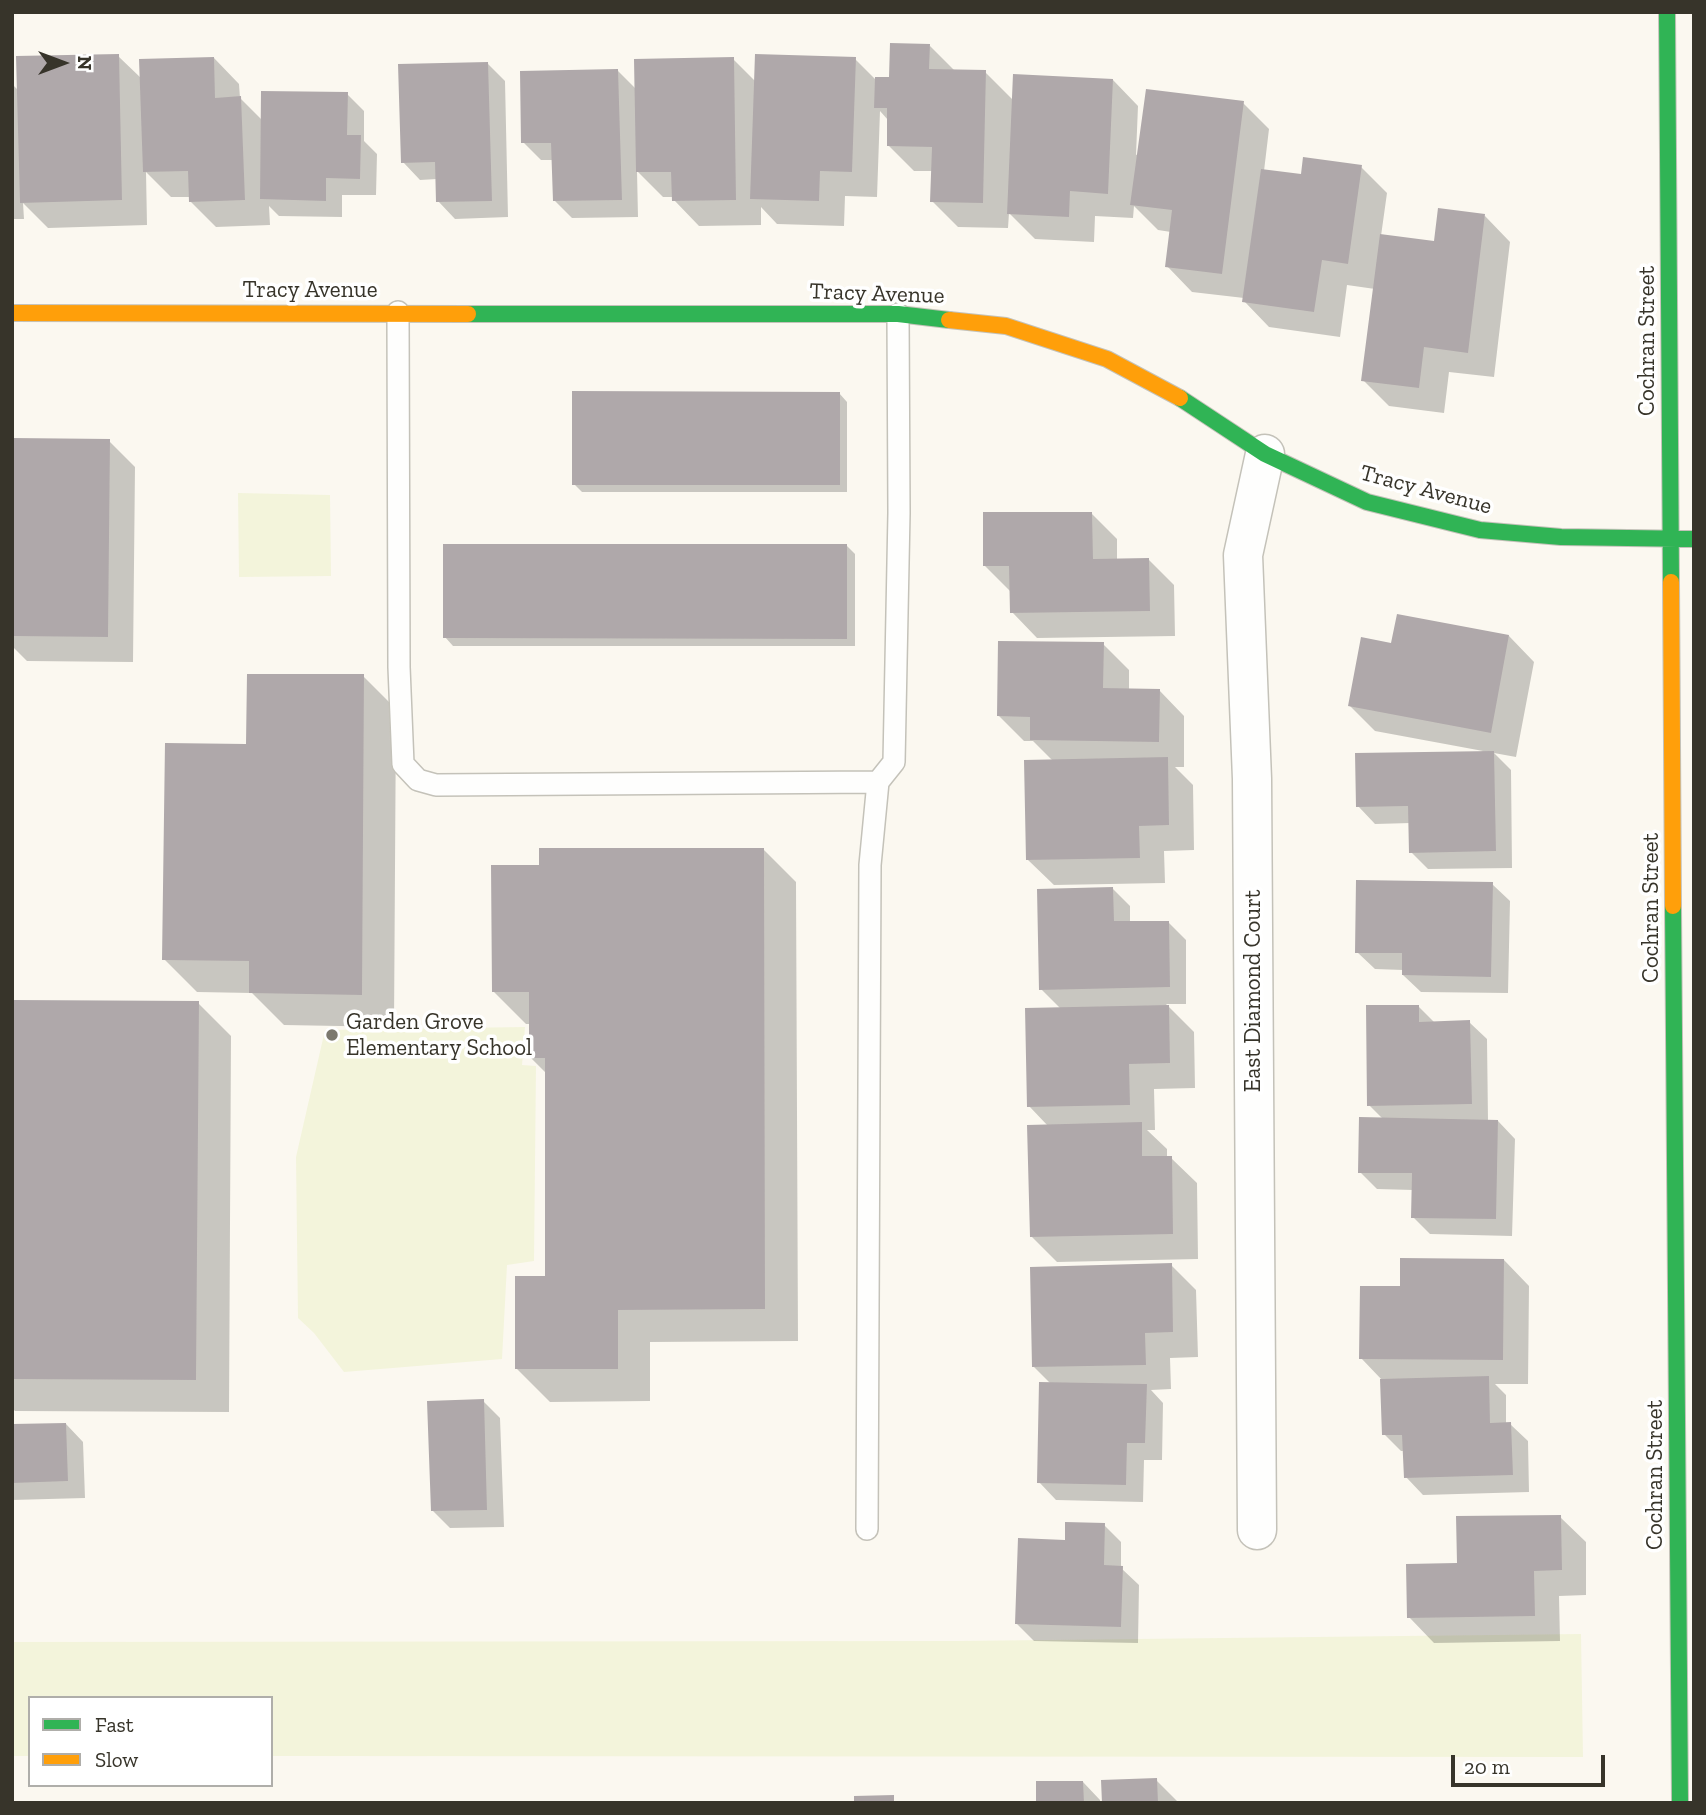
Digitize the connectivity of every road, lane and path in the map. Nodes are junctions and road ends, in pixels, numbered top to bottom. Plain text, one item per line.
1 (1667, 12) edge
2 (398, 312) junction
3 (12, 313) edge
4 (898, 314) junction
5 (1265, 454) junction
6 (1671, 539) junction
7 (1694, 539) edge
8 (878, 782) junction
9 (867, 1528) dead end
10 (1257, 1530) dead end
11 (1680, 1803) edge

1 - 6 main road, Cochran Street
2 - 3 main road, Tracy Avenue
2 - 4 main road, Tracy Avenue
2 - 8 lane
4 - 5 main road, Tracy Avenue
4 - 8 lane
5 - 6 main road, Tracy Avenue
5 - 10 street, East Diamond Court
6 - 7 main road, Tracy Avenue
6 - 11 main road, Cochran Street
8 - 9 lane

